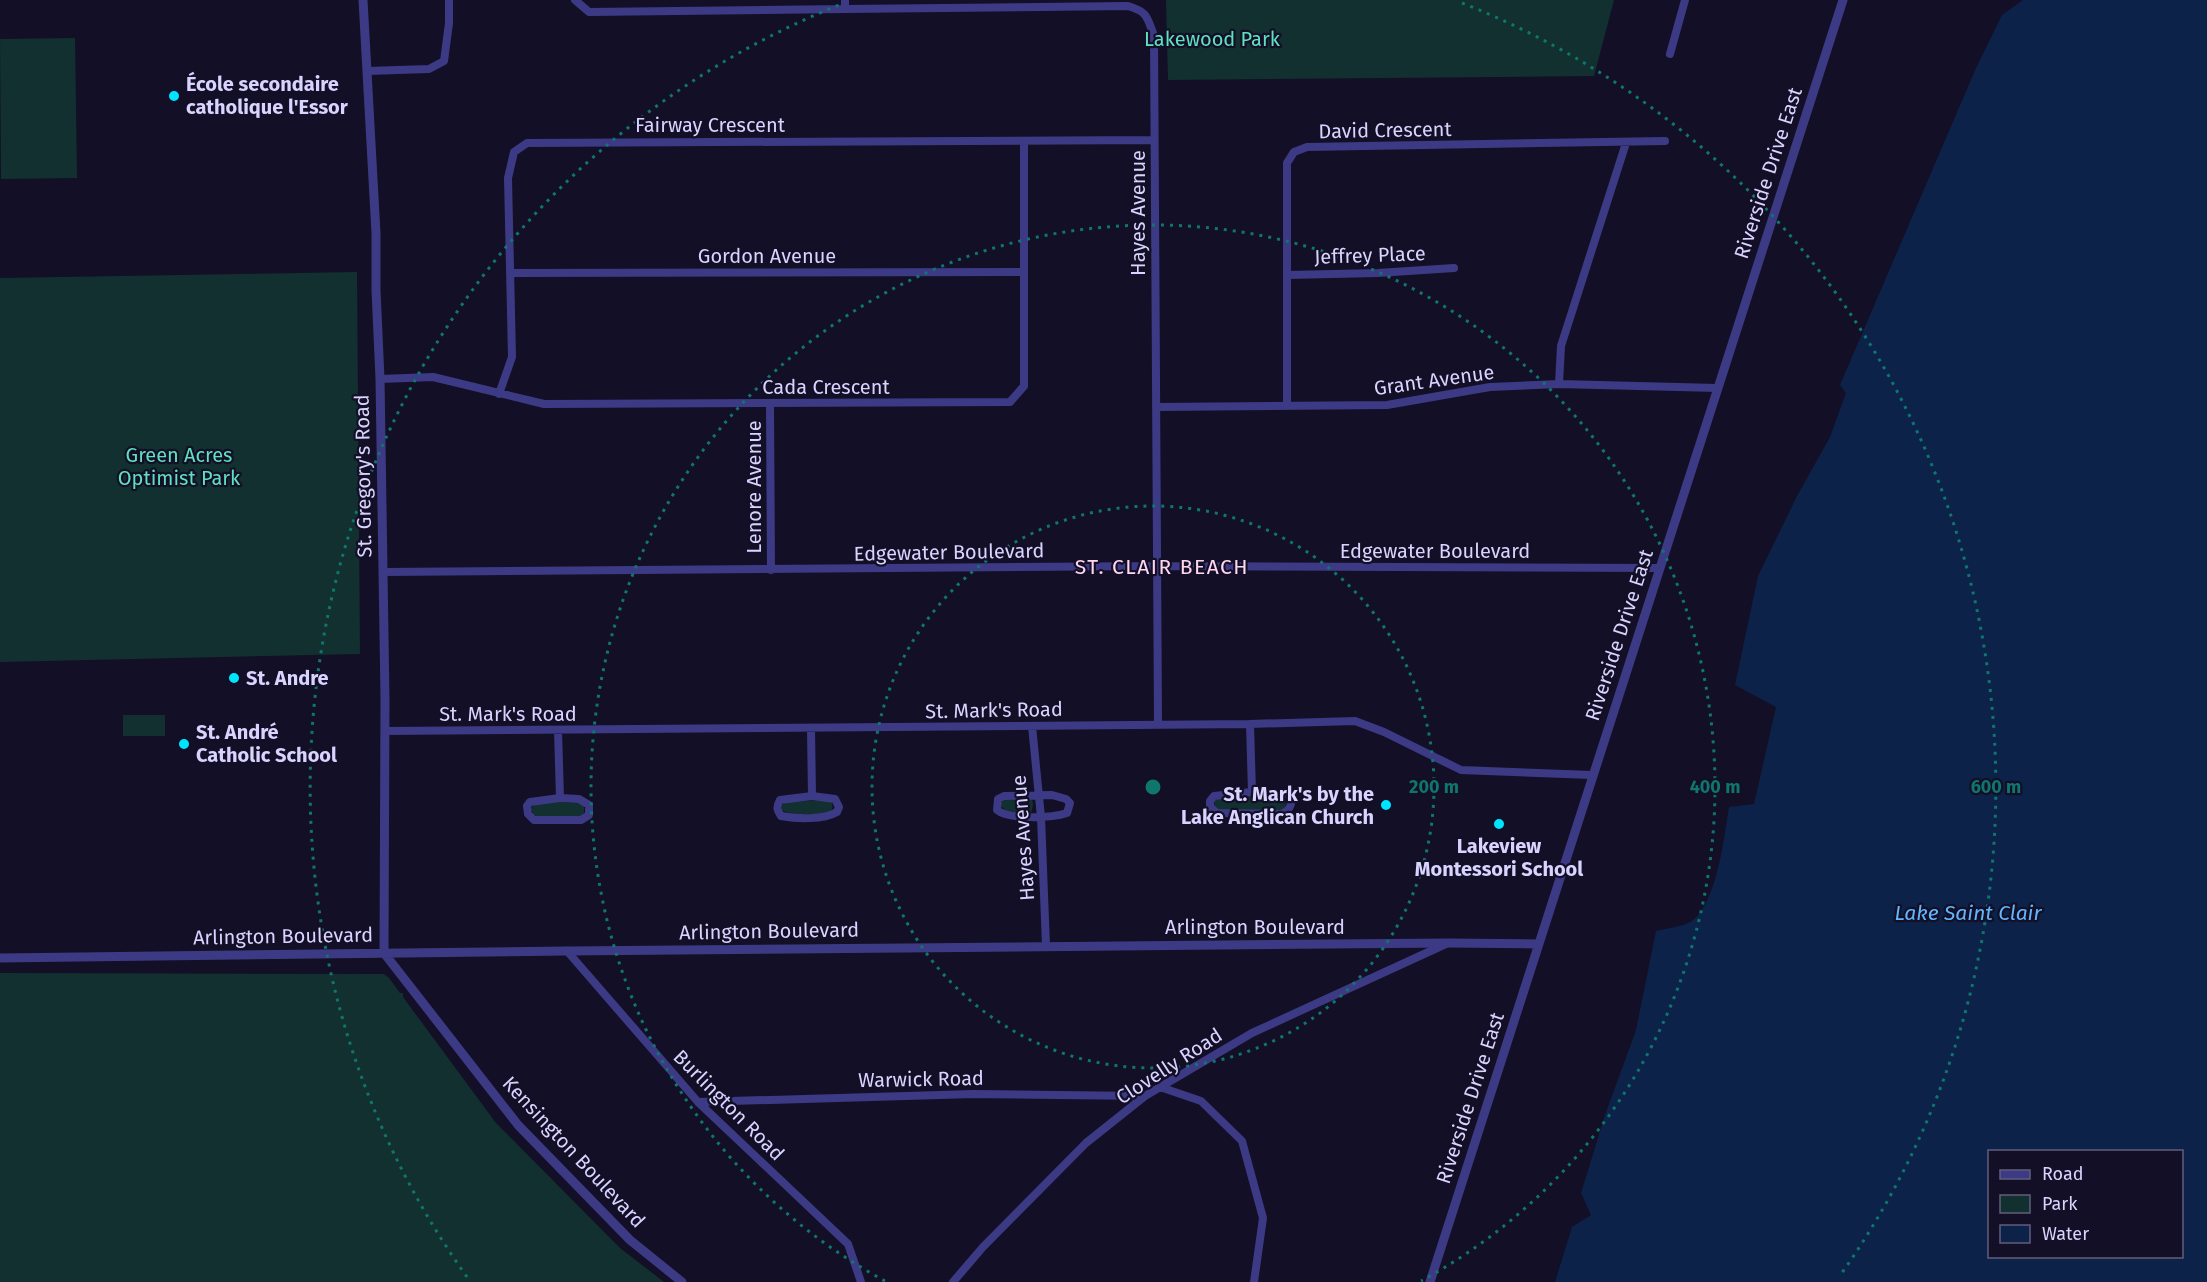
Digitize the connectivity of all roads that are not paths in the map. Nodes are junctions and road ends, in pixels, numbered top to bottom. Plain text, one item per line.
1 (363, 0) edge
2 (449, 0) edge
3 (575, 0) edge
4 (1684, 0) edge
5 (1843, 0) edge
6 (845, 4) edge
7 (1670, 54) dead end
8 (367, 71) junction
9 (1154, 140) junction
10 (1665, 141) dead end
11 (1024, 142) junction
12 (1626, 143) junction
13 (1454, 268) dead end
14 (1024, 272) junction
15 (510, 273) junction
16 (1287, 275) junction
17 (380, 379) junction
18 (1559, 384) junction
19 (1717, 388) junction
20 (499, 394) junction
21 (770, 404) junction
22 (1287, 406) junction
23 (1156, 407) junction
24 (1157, 566) junction
25 (1660, 568) junction
26 (771, 570) junction
27 (383, 572) junction
28 (1158, 724) junction
29 (1250, 724) junction
30 (1032, 726) junction
31 (811, 729) junction
32 (558, 730) junction
33 (385, 731) junction
34 (1592, 775) junction
35 (1252, 792) junction
36 (1037, 795) junction
37 (812, 796) junction
38 (560, 798) junction
39 (1041, 817) junction
40 (1449, 943) junction
41 (1538, 944) junction
42 (1046, 946) junction
43 (567, 951) junction
44 (384, 953) junction
45 (0, 958) edge
46 (1160, 1087) junction
47 (1145, 1096) junction
48 (698, 1102) junction
49 (682, 1282) edge
50 (861, 1282) edge
51 (953, 1282) edge
52 (1254, 1282) edge
53 (1430, 1282) edge

1 - 8 street, St. Gregory's Road
2 - 8 street
3 - 6 street
4 - 7 street
5 - 19 street, Riverside Drive East
6 - 9 street, Hayes Avenue
8 - 17 street, St. Gregory's Road
9 - 11 street, Fairway Crescent
9 - 23 street, Hayes Avenue
10 - 12 street, David Crescent
11 - 14 street, Cada Crescent
11 - 15 street, Fairway Crescent
12 - 16 street, David Crescent
12 - 18 street
13 - 16 street, Jeffrey Place
14 - 15 street, Gordon Avenue
14 - 21 street, Cada Crescent
15 - 20 street, Fairway Crescent
16 - 22 street, David Crescent
17 - 20 street, Cada Crescent
17 - 27 street, St. Gregory's Road
18 - 19 street, Grant Avenue
18 - 22 street, Grant Avenue
19 - 25 street, Riverside Drive East
20 - 21 street, Cada Crescent
21 - 26 street, Lenore Avenue
22 - 23 street, Grant Avenue
23 - 24 street, Hayes Avenue
24 - 25 street, Edgewater Boulevard
24 - 26 street, Edgewater Boulevard
24 - 28 street, Hayes Avenue
25 - 34 street, Riverside Drive East
26 - 27 street, Edgewater Boulevard
27 - 33 street, St. Gregory's Road
28 - 29 street, St. Mark's Road
28 - 30 street, St. Mark's Road
29 - 34 street, St. Mark's Road
29 - 35 street
30 - 31 street, St. Mark's Road
30 - 36 street, Hayes Avenue
31 - 32 street, St. Mark's Road
31 - 37 street
32 - 33 street, St. Mark's Road
32 - 38 street
33 - 44 street, St. Gregory's Road
34 - 41 street, Riverside Drive East
35 - 35 street
36 - 39 street, Hayes Avenue
36 - 39 street
36 - 39 street
37 - 37 street
38 - 38 street
39 - 42 street, Hayes Avenue
40 - 41 street, Arlington Boulevard
40 - 42 street, Arlington Boulevard
40 - 46 street, Clovelly Road
41 - 53 street, Riverside Drive East
42 - 43 street, Arlington Boulevard
43 - 44 street, Arlington Boulevard
43 - 48 street, Burlington Road
44 - 45 street, Arlington Boulevard
44 - 49 street, Kensington Boulevard
46 - 47 street, Clovelly Road
46 - 52 street
47 - 48 street, Warwick Road
47 - 51 street, Clovelly Road
48 - 50 street, Burlington Road

